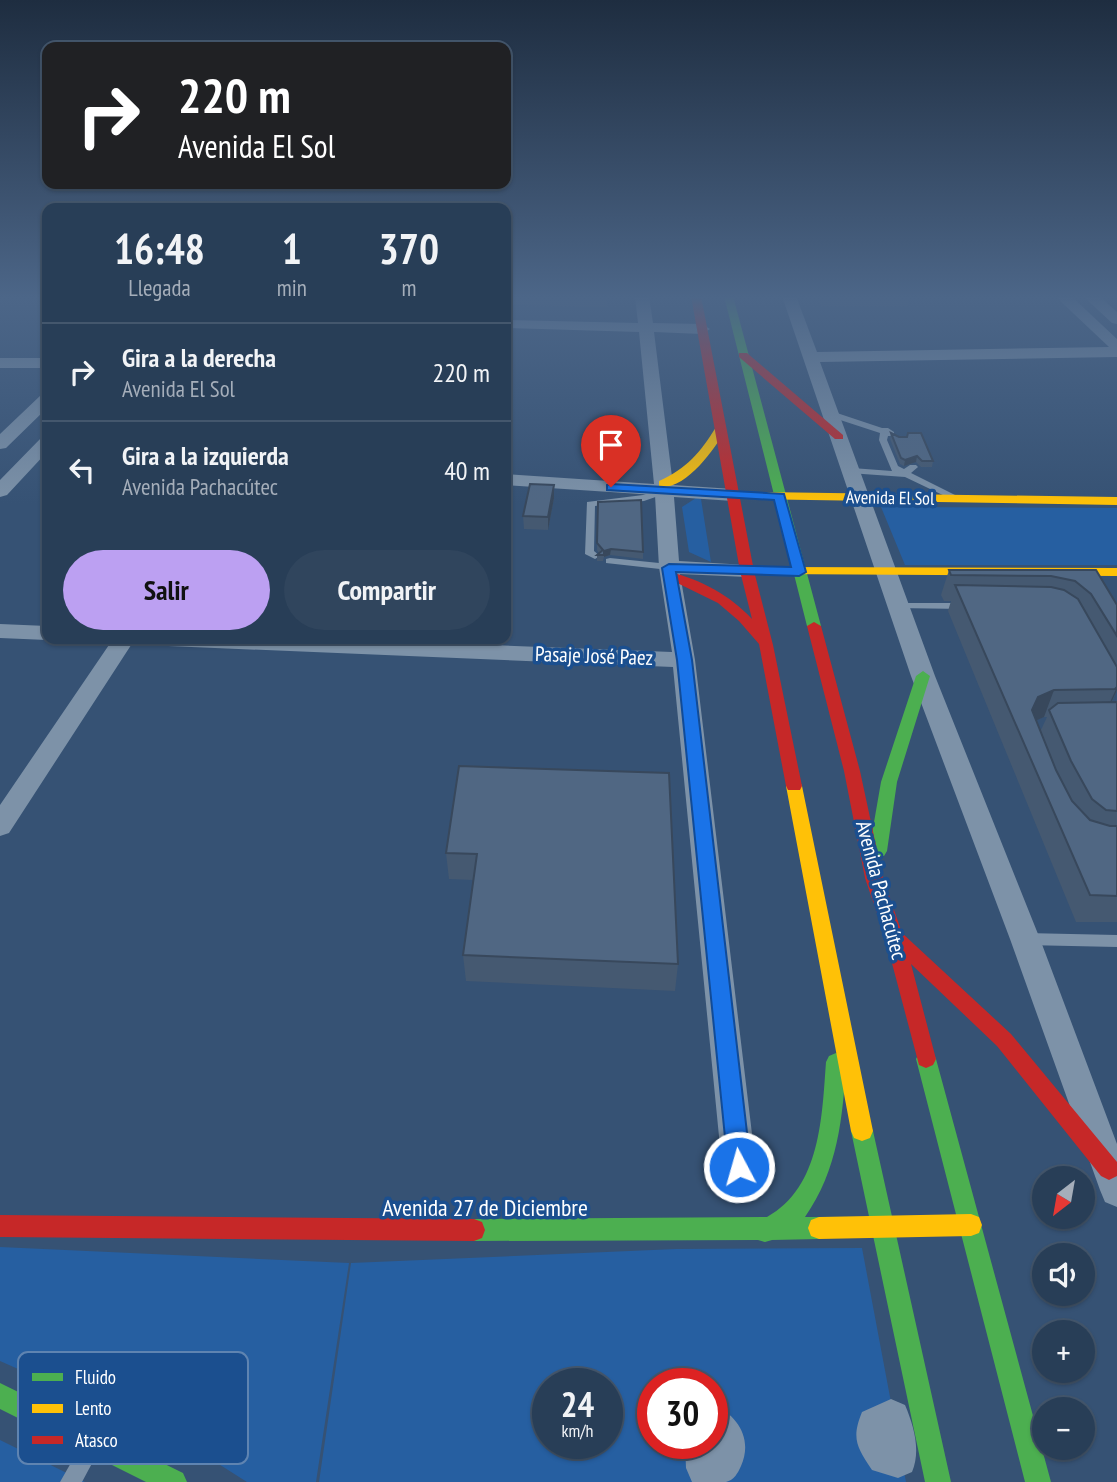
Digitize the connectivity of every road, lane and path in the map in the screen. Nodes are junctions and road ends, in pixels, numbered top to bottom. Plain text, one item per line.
1 (650, 365) edge
2 (709, 365) edge
3 (746, 365) edge
4 (753, 365) edge
5 (814, 365) edge
6 (42, 404) edge
7 (831, 414) junction
8 (720, 429) junction
9 (886, 430) junction
10 (839, 437) junction
11 (901, 439) edge
12 (0, 444) edge
13 (42, 450) edge
14 (913, 467) dead end
15 (852, 471) junction
16 (904, 474) junction
17 (511, 480) edge
18 (664, 487) junction
19 (0, 491) edge
20 (733, 495) junction
21 (780, 496) junction
22 (861, 498) junction
23 (958, 499) junction
24 (1117, 501) edge
25 (595, 556) edge
26 (618, 562) dead end
27 (747, 570) junction
28 (669, 572) junction
29 (799, 572) junction
30 (1117, 572) edge
31 (888, 573) junction
32 (899, 606) junction
33 (979, 606) edge
34 (0, 631) edge
35 (42, 633) edge
36 (121, 644) edge
37 (364, 644) edge
38 (766, 645) junction
39 (684, 660) junction
40 (923, 676) junction
41 (0, 826) edge
42 (874, 878) junction
43 (894, 937) junction
44 (1025, 939) junction
45 (1117, 940) edge
46 (838, 1011) junction
47 (739, 1167) dead end
48 (1114, 1176) edge
49 (971, 1225) junction
50 (0, 1226) edge
51 (881, 1227) junction
52 (765, 1231) junction
53 (0, 1396) edge
54 (18, 1405) edge
55 (707, 1459) edge
56 (724, 1459) edge
57 (82, 1464) edge
58 (138, 1464) edge
59 (70, 1482) edge
60 (174, 1482) edge
61 (938, 1482) edge
62 (1038, 1482) edge

1 - 18 street
2 - 8 main road
3 - 21 main road, Avenida Pachacútec
4 - 10 main road
5 - 7 street
6 - 12 street
7 - 9 lane
7 - 10 street
8 - 18 main road
8 - 20 main road
9 - 11 lane
9 - 16 lane
10 - 15 street
13 - 19 street
14 - 16 lane
15 - 16 lane
15 - 22 street
16 - 23 lane
17 - 18 street, Avenida El Sol
18 - 20 street, Avenida El Sol
18 - 25 lane
18 - 28 street
20 - 21 main road, Avenida El Sol
20 - 27 main road
21 - 22 main road, Avenida El Sol
21 - 29 main road, Avenida Pachacútec
22 - 23 main road, Avenida El Sol
22 - 31 street
23 - 24 main road, Avenida El Sol
26 - 28 lane
27 - 28 street
27 - 29 main road
27 - 38 main road
28 - 38 main road
28 - 39 street
29 - 31 main road
29 - 42 main road, Avenida Pachacútec
30 - 31 main road
31 - 32 street
32 - 33 lane
32 - 40 street
34 - 35 street
36 - 41 street
37 - 39 street, Pasaje José Paez
38 - 46 main road
39 - 47 street
40 - 42 main road
40 - 44 street
42 - 43 main road, Avenida Pachacútec
43 - 48 main road
43 - 49 main road, Avenida Pachacútec
44 - 45 lane
44 - 48 street
46 - 51 main road
46 - 52 main road
49 - 51 main road, Avenida 27 de Diciembre
49 - 62 main road, Avenida Pachacútec
50 - 52 main road, Avenida 27 de Diciembre
51 - 52 main road, Avenida 27 de Diciembre
51 - 61 main road
53 - 54 main road
55 - 56 street
57 - 59 lane
58 - 60 main road

